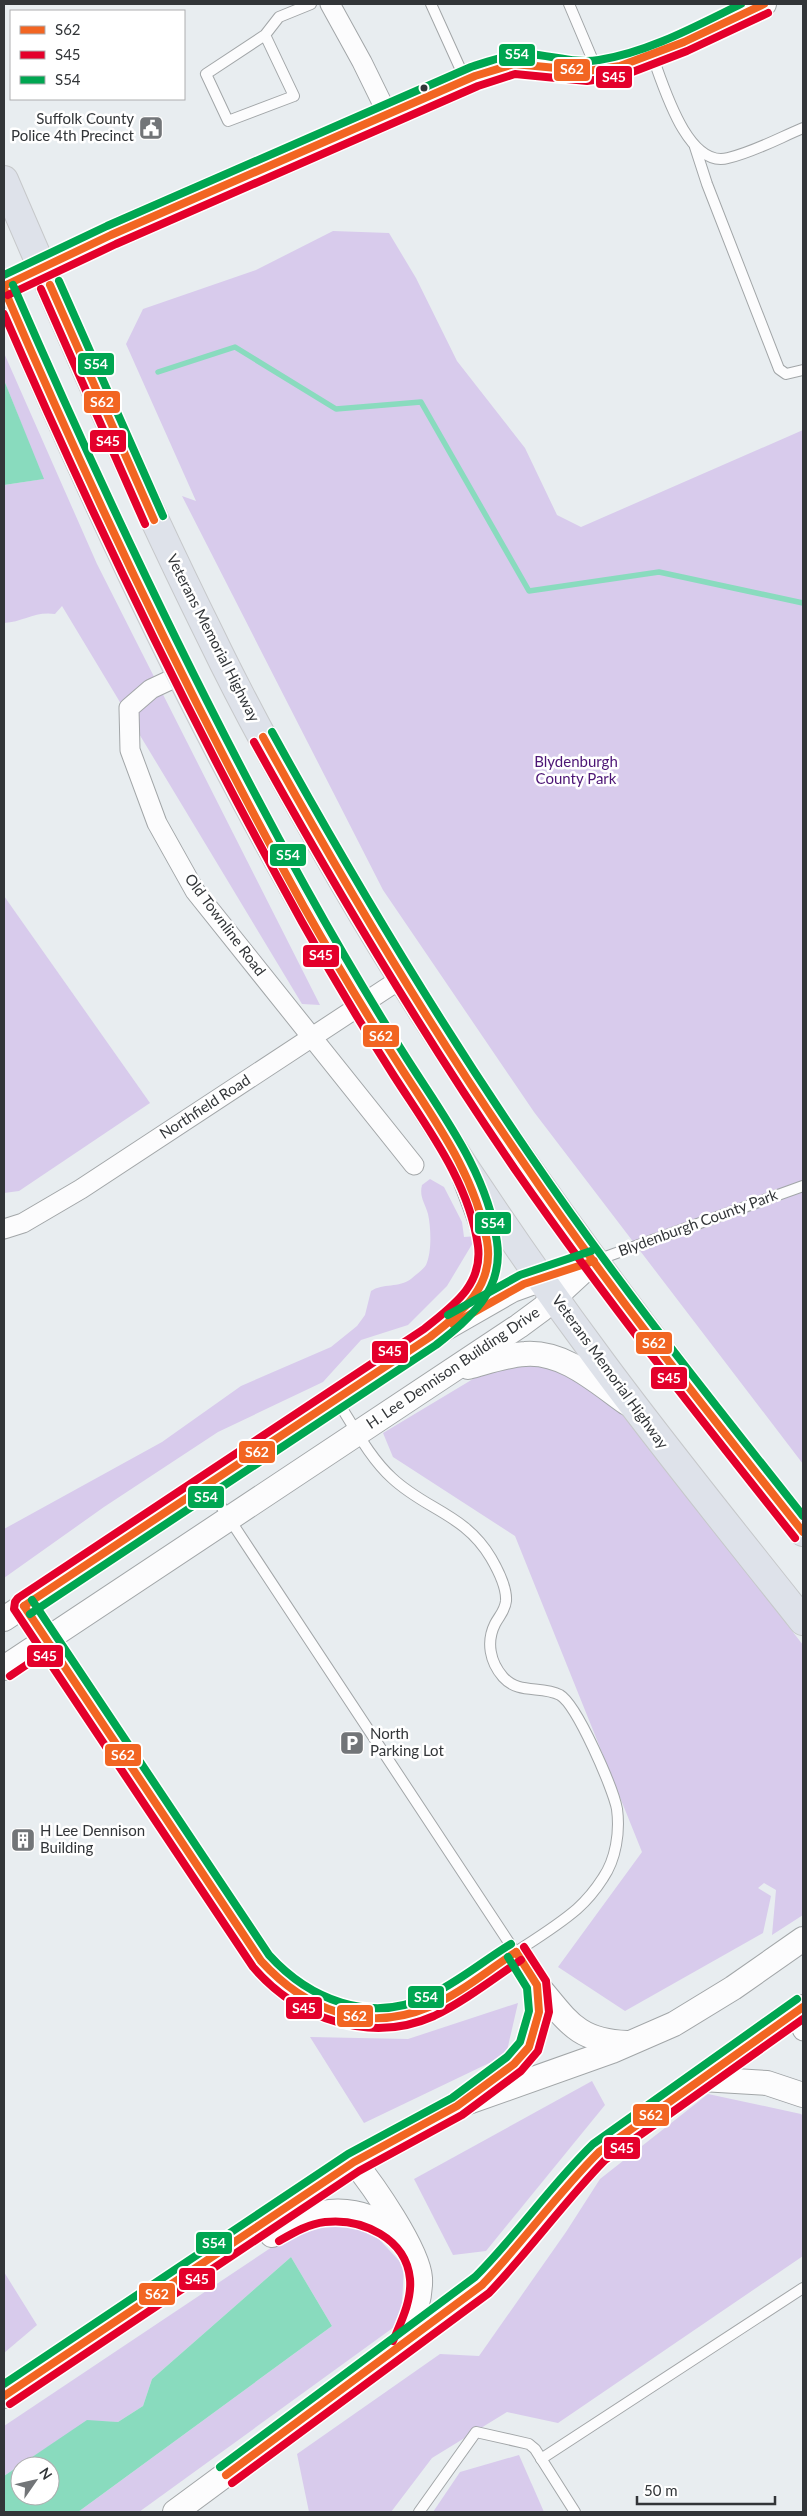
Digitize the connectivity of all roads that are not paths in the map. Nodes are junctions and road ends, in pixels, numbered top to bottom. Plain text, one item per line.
1 (311, 4) edge
2 (330, 4) edge
3 (431, 4) edge
4 (569, 4) edge
5 (751, 6) edge
6 (265, 36) junction
7 (652, 54) junction
8 (597, 70) junction
9 (465, 80) junction
10 (387, 113) junction
11 (803, 128) edge
12 (696, 147) junction
13 (4, 180) edge
14 (42, 266) junction
15 (4, 287) edge
16 (803, 370) edge
17 (181, 675) junction
18 (402, 978) junction
19 (362, 1004) junction
20 (312, 1036) junction
21 (457, 1154) junction
22 (414, 1165) dead end
23 (803, 1186) edge
24 (4, 1229) edge
25 (594, 1261) junction
26 (548, 1288) junction
27 (430, 1337) junction
28 (452, 1371) junction
29 (336, 1399) junction
30 (636, 1410) junction
31 (358, 1432) junction
32 (207, 1484) junction
33 (229, 1518) junction
34 (803, 1532) edge
35 (24, 1606) junction
36 (4, 1619) edge
37 (803, 1621) edge
38 (47, 1639) junction
39 (4, 1668) edge
40 (803, 1940) edge
41 (516, 1952) junction
42 (537, 1985) junction
43 (800, 2017) edge
44 (632, 2043) junction
45 (702, 2079) junction
46 (803, 2095) edge
47 (457, 2106) junction
48 (354, 2162) junction
49 (402, 2236) junction
50 (803, 2288) edge
51 (136, 2308) junction
52 (402, 2345) junction
53 (4, 2396) edge
54 (540, 2459) junction
55 (176, 2512) edge
56 (419, 2512) edge
57 (575, 2512) edge

1 - 6 lane
2 - 10 street
3 - 9 lane
4 - 8 lane
5 - 7 street
6 - 6 lane
7 - 8 street
7 - 12 lane
8 - 9 street
9 - 10 street
10 - 14 street
11 - 12 lane
12 - 16 lane
13 - 14 highway, Veterans Memorial Highway
14 - 15 street
14 - 18 highway, Veterans Memorial Highway
15 - 17 highway, Veterans Memorial Highway
17 - 19 highway, Veterans Memorial Highway
17 - 20 street, Old Townline Road
18 - 19 street, Northfield Road
18 - 25 highway, Veterans Memorial Highway
19 - 20 street, Northfield Road
19 - 21 highway, Veterans Memorial Highway
20 - 22 street, Old Townline Road
20 - 24 street, Northfield Road
21 - 26 highway, Veterans Memorial Highway
21 - 27 street
23 - 25 lane, Blydenburgh County Park
25 - 26 street, H. Lee Dennison Building Drive
25 - 34 highway, Veterans Memorial Highway
26 - 27 street, H. Lee Dennison Building Drive
26 - 28 street, H. Lee Dennison Building Drive
26 - 30 highway, Veterans Memorial Highway
27 - 29 street, H. Lee Dennison Building Drive
28 - 30 street
28 - 31 street, H. Lee Dennison Building Drive
29 - 31 lane
29 - 32 street, H. Lee Dennison Building Drive
30 - 37 highway, Veterans Memorial Highway
31 - 33 street, H. Lee Dennison Building Drive
31 - 41 lane
32 - 33 lane
32 - 35 street, H. Lee Dennison Building Drive
33 - 38 street, H. Lee Dennison Building Drive
33 - 41 lane
35 - 36 street, H. Lee Dennison Building Drive
35 - 38 lane
38 - 39 street, H. Lee Dennison Building Drive
38 - 41 lane
40 - 44 street
41 - 42 lane
42 - 44 street
42 - 47 street
43 - 45 street
44 - 47 street
45 - 46 street
45 - 52 street
47 - 48 street
48 - 49 street
48 - 51 street
49 - 51 street
49 - 52 street
50 - 54 lane
51 - 53 street
52 - 55 street
54 - 56 lane
54 - 57 lane

